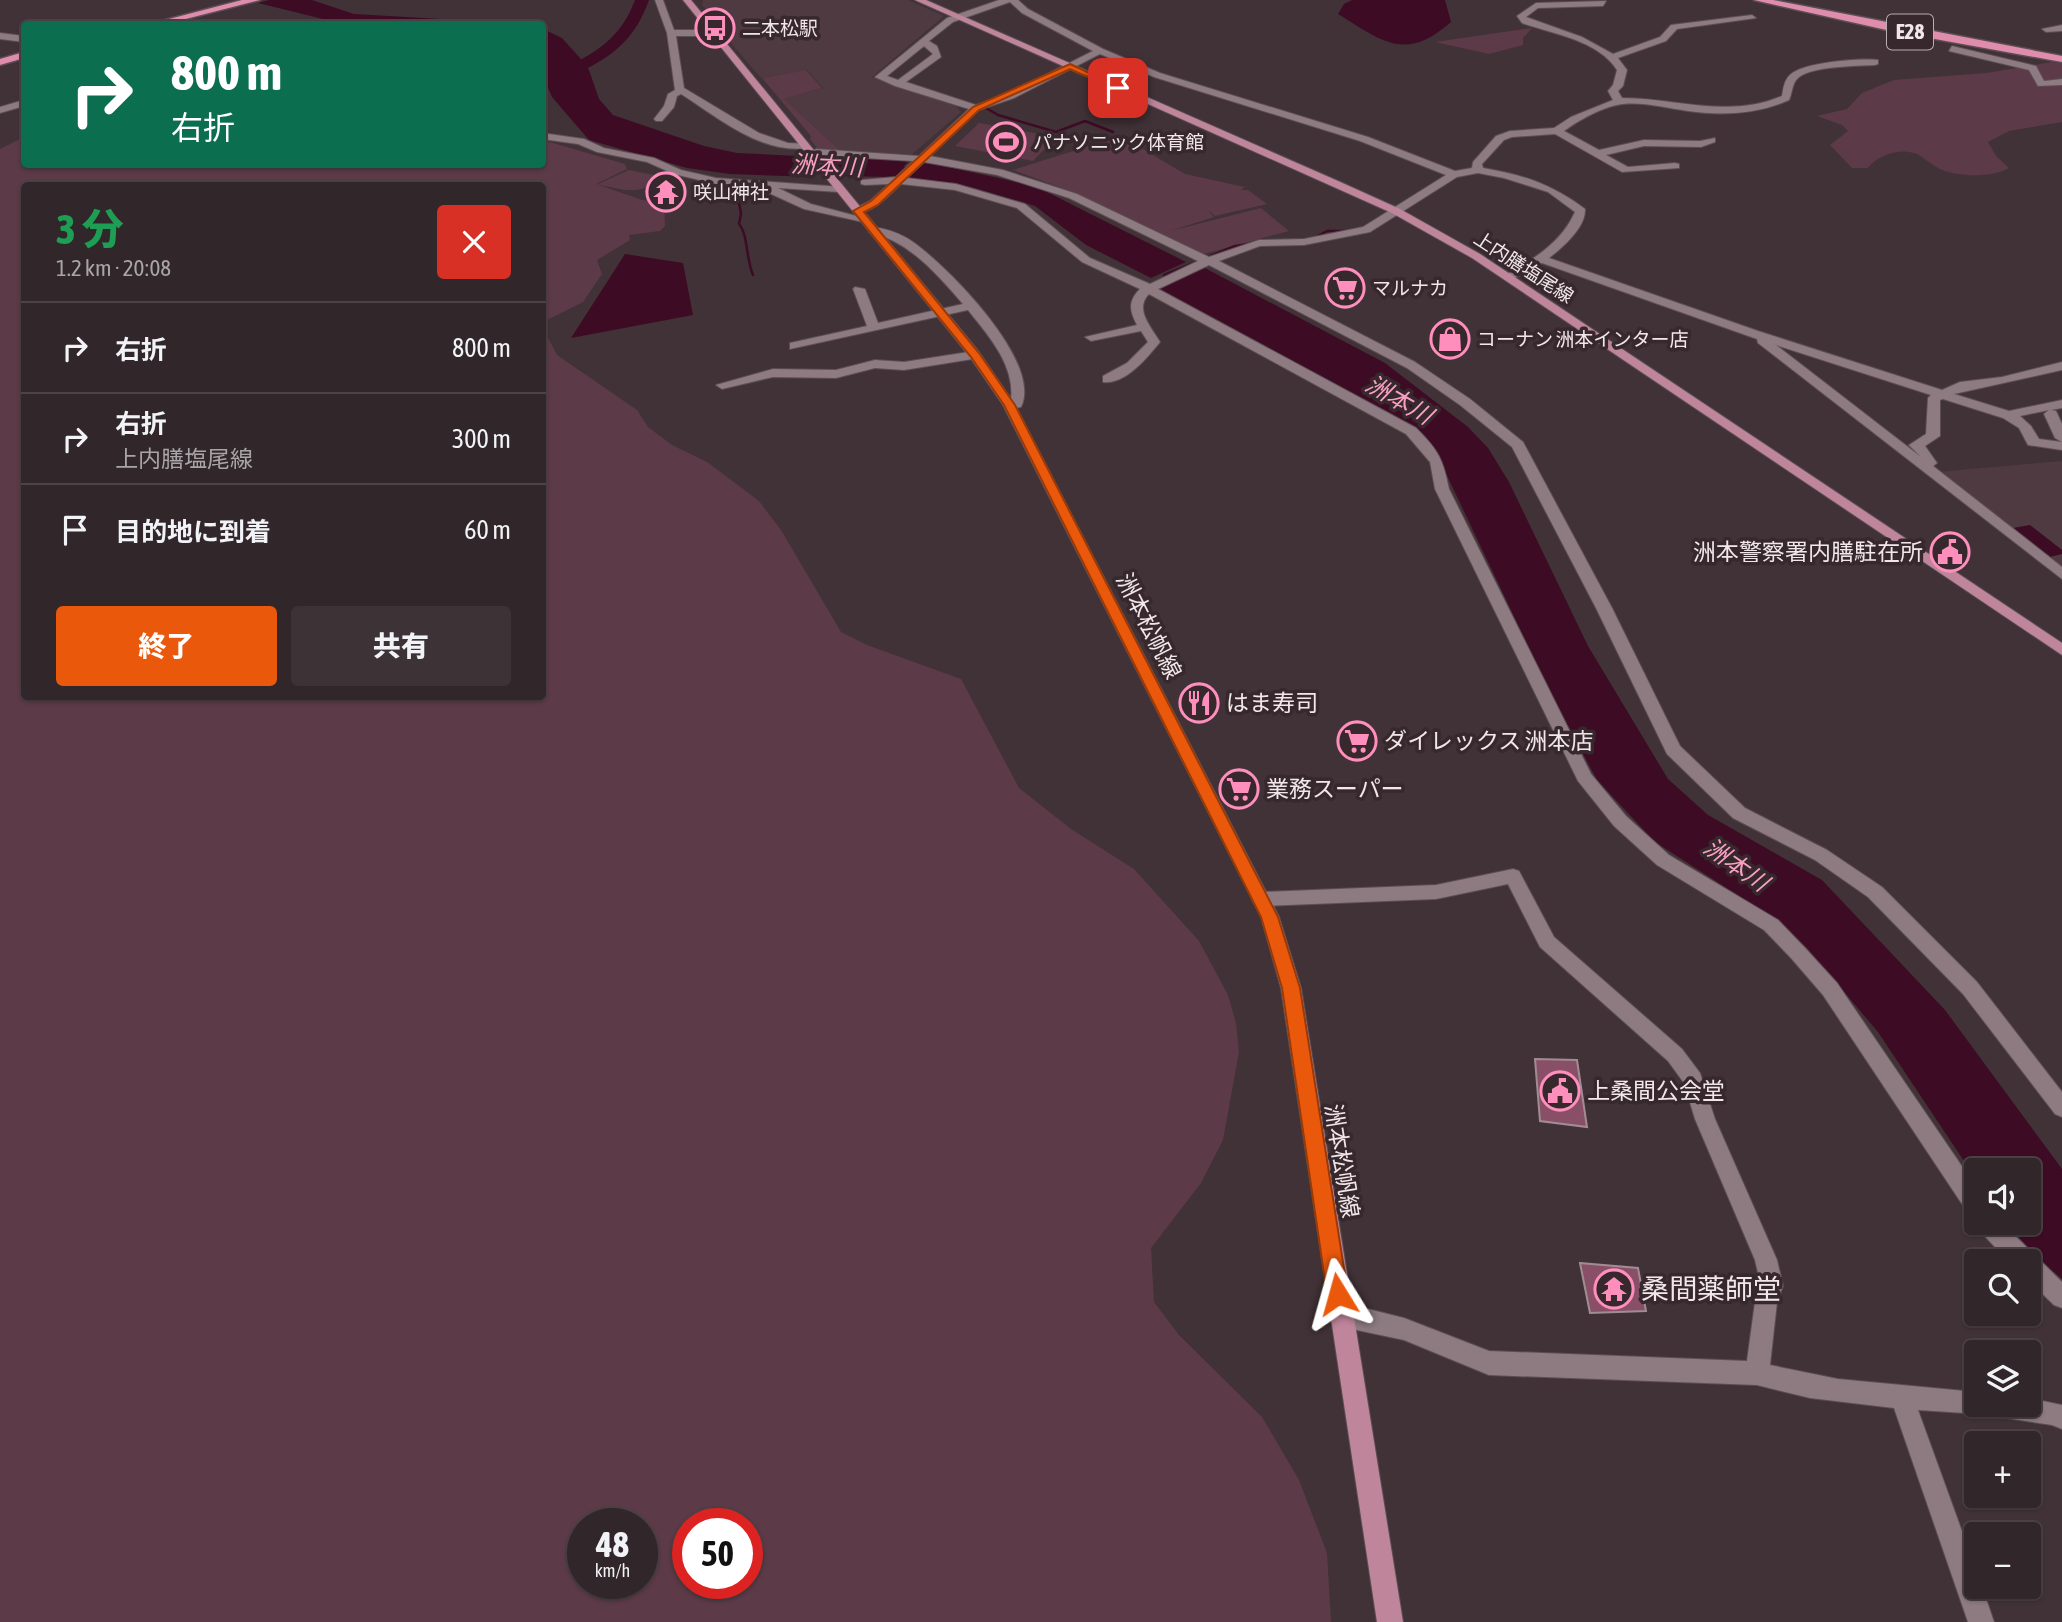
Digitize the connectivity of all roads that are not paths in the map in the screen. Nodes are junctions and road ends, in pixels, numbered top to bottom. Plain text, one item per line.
1 (237, 0) edge
2 (659, 0) edge
3 (919, 0) edge
4 (1007, 0) edge
5 (1013, 0) edge
6 (1759, 0) edge
7 (1784, 0) edge
8 (252, 1) edge
9 (689, 1) edge
10 (1603, 3) dead end
11 (958, 16) junction
12 (1752, 18) dead end
13 (160, 21) edge
14 (168, 21) edge
15 (2062, 28) edge
16 (2046, 29) dead end
17 (671, 33) junction
18 (713, 33) junction
19 (0, 36) edge
20 (21, 38) edge
21 (922, 41) junction
22 (1952, 49) dead end
23 (1100, 51) junction
24 (2062, 54) edge
25 (21, 56) edge
26 (1613, 57) junction
27 (2062, 59) edge
28 (0, 62) edge
29 (1875, 62) dead end
30 (1070, 66) junction
31 (2062, 82) edge
32 (898, 84) junction
33 (680, 89) junction
34 (1619, 101) junction
35 (21, 104) edge
36 (976, 108) junction
37 (0, 110) edge
38 (659, 119) dead end
39 (1557, 131) junction
40 (546, 137) edge
41 (1711, 140) dead end
42 (811, 150) junction
43 (1600, 153) junction
44 (919, 159) junction
45 (1675, 166) dead end
46 (1478, 170) junction
47 (1454, 174) junction
48 (898, 179) junction
49 (865, 182) dead end
50 (772, 183) junction
51 (838, 186) junction
52 (1396, 211) junction
53 (865, 220) junction
54 (1542, 259) junction
55 (1203, 260) junction
56 (1509, 277) junction
57 (1150, 288) junction
58 (859, 289) dead end
59 (970, 306) junction
60 (940, 313) junction
61 (873, 327) junction
62 (1144, 327) junction
63 (1755, 334) junction
64 (1091, 337) dead end
65 (794, 346) dead end
66 (975, 355) junction
67 (2062, 366) edge
68 (1107, 379) dead end
69 (722, 385) dead end
70 (1946, 393) junction
71 (2062, 404) edge
72 (1009, 405) junction
73 (2027, 411) junction
74 (2056, 414) edge
75 (2008, 415) junction
76 (2062, 438) edge
77 (2062, 446) edge
78 (1926, 467) junction
79 (2062, 575) edge
80 (2062, 650) edge
81 (1261, 899) junction
82 (2062, 1108) edge
83 (1964, 1188) edge
84 (1999, 1235) edge
85 (2012, 1249) edge
86 (2041, 1277) edge
87 (2062, 1297) edge
88 (1341, 1317) junction
89 (1756, 1373) junction
90 (1901, 1395) junction
91 (1964, 1403) edge
92 (2041, 1412) edge
93 (2062, 1417) edge
94 (1390, 1622) edge
95 (1981, 1622) edge

1 - 13 highway
2 - 17 street
3 - 11 main road, 上内膳塩尾線
4 - 11 street
5 - 23 street
6 - 27 highway, E28
7 - 24 highway, E28
8 - 14 highway
9 - 18 main road, 洲本松帆線
10 - 26 street
11 - 21 street
11 - 30 main road, 上内膳塩尾線
12 - 26 street
15 - 16 street
17 - 18 street
17 - 33 street
18 - 42 main road, 洲本松帆線
19 - 20 street
21 - 32 street
21 - 32 street
22 - 31 street
23 - 30 street
23 - 47 street
25 - 28 highway
26 - 34 street
29 - 34 street
30 - 36 street
30 - 52 main road, 上内膳塩尾線
32 - 36 street
33 - 38 street
33 - 42 street
34 - 39 street
35 - 37 street
36 - 44 street
39 - 43 street
39 - 46 street
40 - 50 street
41 - 43 street
42 - 44 street
42 - 51 main road, 洲本松帆線
43 - 45 street
44 - 48 street
44 - 55 street
46 - 47 street
46 - 54 street
47 - 52 street
48 - 49 street
48 - 53 street
48 - 57 street
50 - 51 street
50 - 53 street
51 - 53 main road, 洲本松帆線
52 - 55 street
52 - 56 main road, 上内膳塩尾線
53 - 59 street
53 - 60 main road, 洲本松帆線
54 - 56 street
54 - 63 street
55 - 57 street
55 - 82 street
56 - 80 main road, 上内膳塩尾線
57 - 62 street
57 - 83 street
58 - 61 street
59 - 60 street
59 - 72 street
60 - 61 street
60 - 66 main road, 洲本松帆線
61 - 65 street
62 - 64 street
62 - 68 street
63 - 70 street
63 - 78 street
66 - 69 street
66 - 72 main road, 洲本松帆線
67 - 70 street
70 - 75 street
70 - 78 street
71 - 73 street
72 - 81 main road, 洲本松帆線
73 - 74 street
73 - 75 street
74 - 76 street
75 - 77 street
78 - 79 street
81 - 88 main road, 洲本松帆線
81 - 89 street
84 - 85 street
86 - 87 street
88 - 89 street
88 - 94 main road, 洲本松帆線
89 - 90 street
90 - 91 street
90 - 95 street
92 - 93 street

